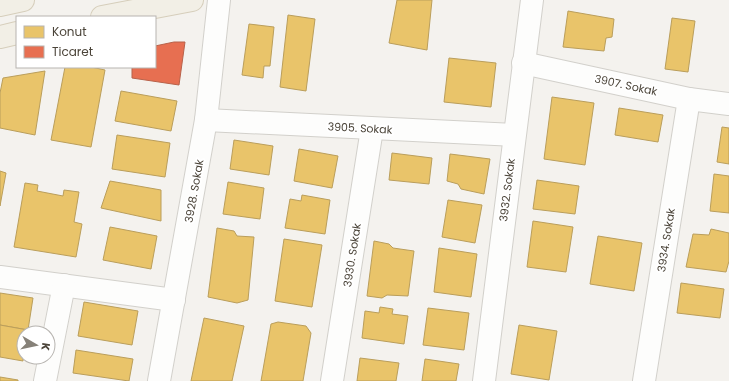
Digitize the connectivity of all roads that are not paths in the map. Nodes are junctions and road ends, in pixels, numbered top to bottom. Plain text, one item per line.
1 (23, 0) edge
2 (192, 0) edge
3 (219, 0) edge
4 (532, 0) edge
5 (0, 5) edge
6 (107, 16) edge
7 (16, 33) edge
8 (0, 37) edge
9 (523, 63) junction
10 (689, 98) junction
11 (729, 104) edge
12 (206, 120) junction
13 (372, 129) junction
14 (514, 135) junction
15 (0, 277) edge
16 (64, 285) junction
17 (174, 300) junction
18 (44, 381) edge
19 (159, 381) edge
20 (332, 381) edge
21 (484, 381) edge
22 (644, 381) edge

1 - 5 main road
2 - 6 main road
3 - 12 street, 3928. Sokak
4 - 9 street, 3932. Sokak
7 - 8 main road
9 - 10 street, 3907. Sokak
9 - 14 street, 3932. Sokak
10 - 11 street, 3907. Sokak
10 - 22 street, 3934. Sokak
12 - 13 street, 3905. Sokak
12 - 17 street, 3928. Sokak
13 - 14 street, 3905. Sokak
13 - 20 street, 3930. Sokak
14 - 21 street, 3932. Sokak
15 - 16 street
16 - 17 street
16 - 18 street
17 - 19 street, 3928. Sokak

